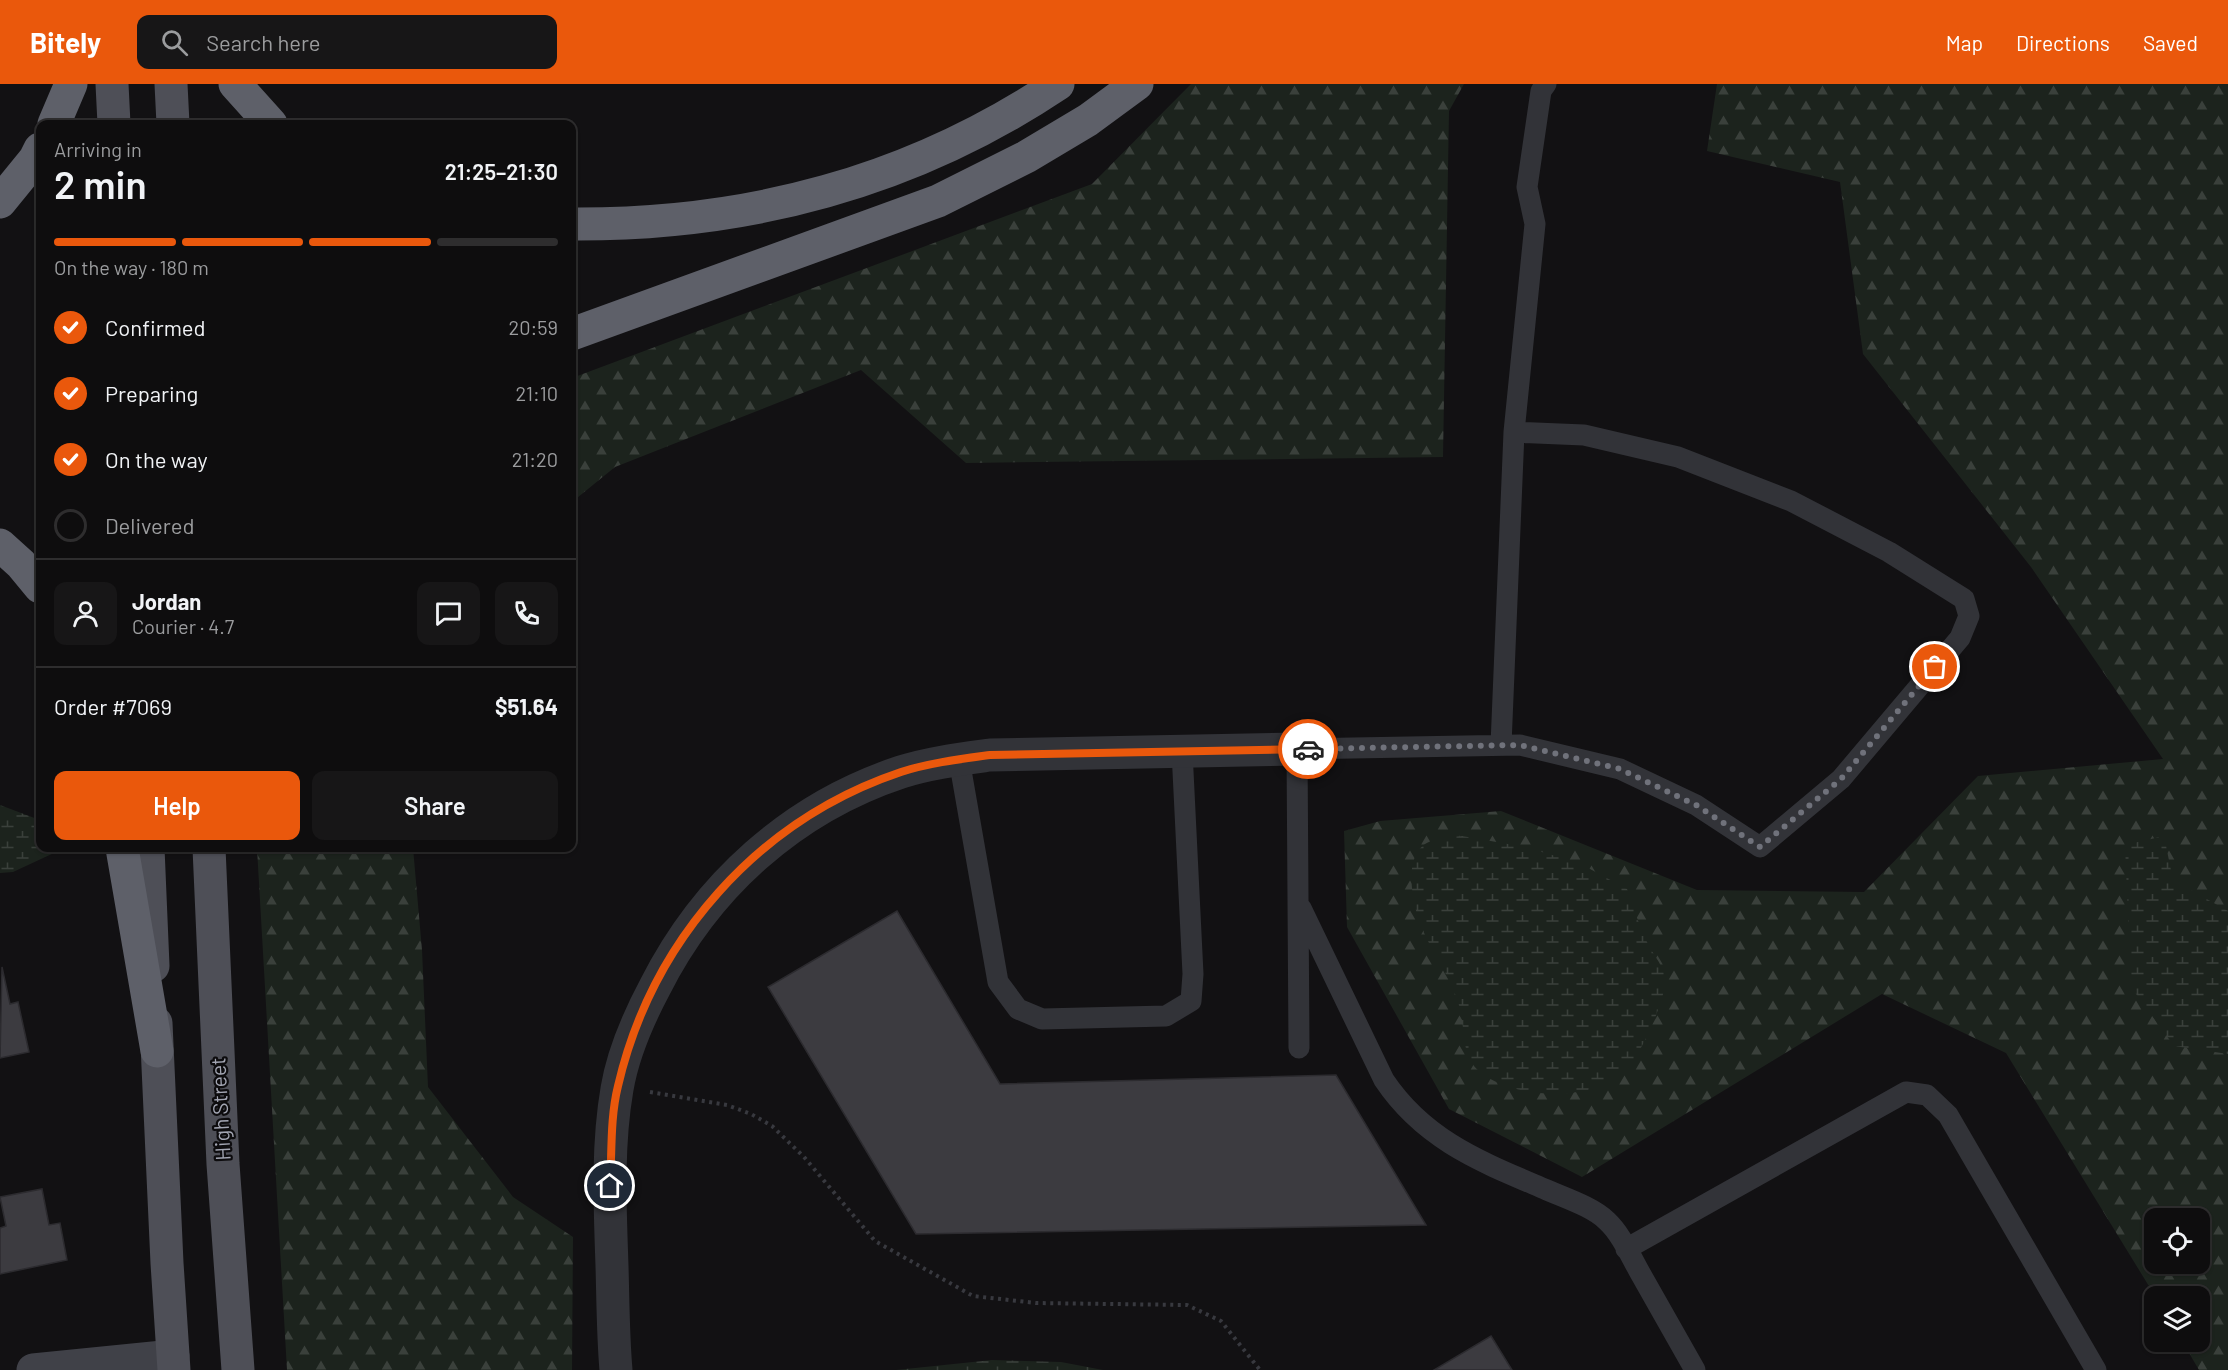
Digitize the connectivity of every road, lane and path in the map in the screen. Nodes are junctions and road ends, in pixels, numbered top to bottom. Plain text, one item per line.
1 (71, 84) edge
2 (112, 84) edge
3 (171, 84) edge
4 (235, 84) edge
5 (1058, 84) edge
6 (1137, 84) edge
7 (1546, 84) edge
8 (56, 120) edge
9 (114, 120) edge
10 (173, 120) edge
11 (267, 120) edge
12 (36, 157) edge
13 (0, 202) edge
14 (576, 224) edge
15 (576, 333) edge
16 (1514, 432) junction
17 (0, 545) edge
18 (36, 582) edge
19 (1501, 745) junction
20 (1297, 749) junction
21 (1182, 751) junction
22 (959, 759) junction
23 (123, 852) edge
24 (148, 852) edge
25 (209, 852) edge
26 (1298, 902) junction
27 (1299, 1048) dead end
28 (157, 1051) junction
29 (617, 1087) junction
30 (1626, 1249) junction
31 (173, 1363) edge
32 (33, 1370) edge
33 (238, 1370) edge
34 (616, 1370) edge
35 (1260, 1370) edge
36 (1695, 1370) edge
37 (2096, 1370) edge

1 - 8 highway
2 - 9 main road
3 - 10 main road
4 - 11 highway
5 - 14 highway
6 - 15 highway
7 - 16 lane
12 - 13 highway
16 - 19 lane
16 - 19 lane
17 - 18 highway
19 - 20 lane
20 - 21 street
20 - 26 lane
21 - 22 street
21 - 22 lane
22 - 29 street
23 - 28 highway
24 - 28 main road
25 - 33 main road, High Street
26 - 27 lane
26 - 30 lane
28 - 31 main road
29 - 34 street
29 - 35 path
30 - 36 lane
30 - 37 lane
31 - 32 street

